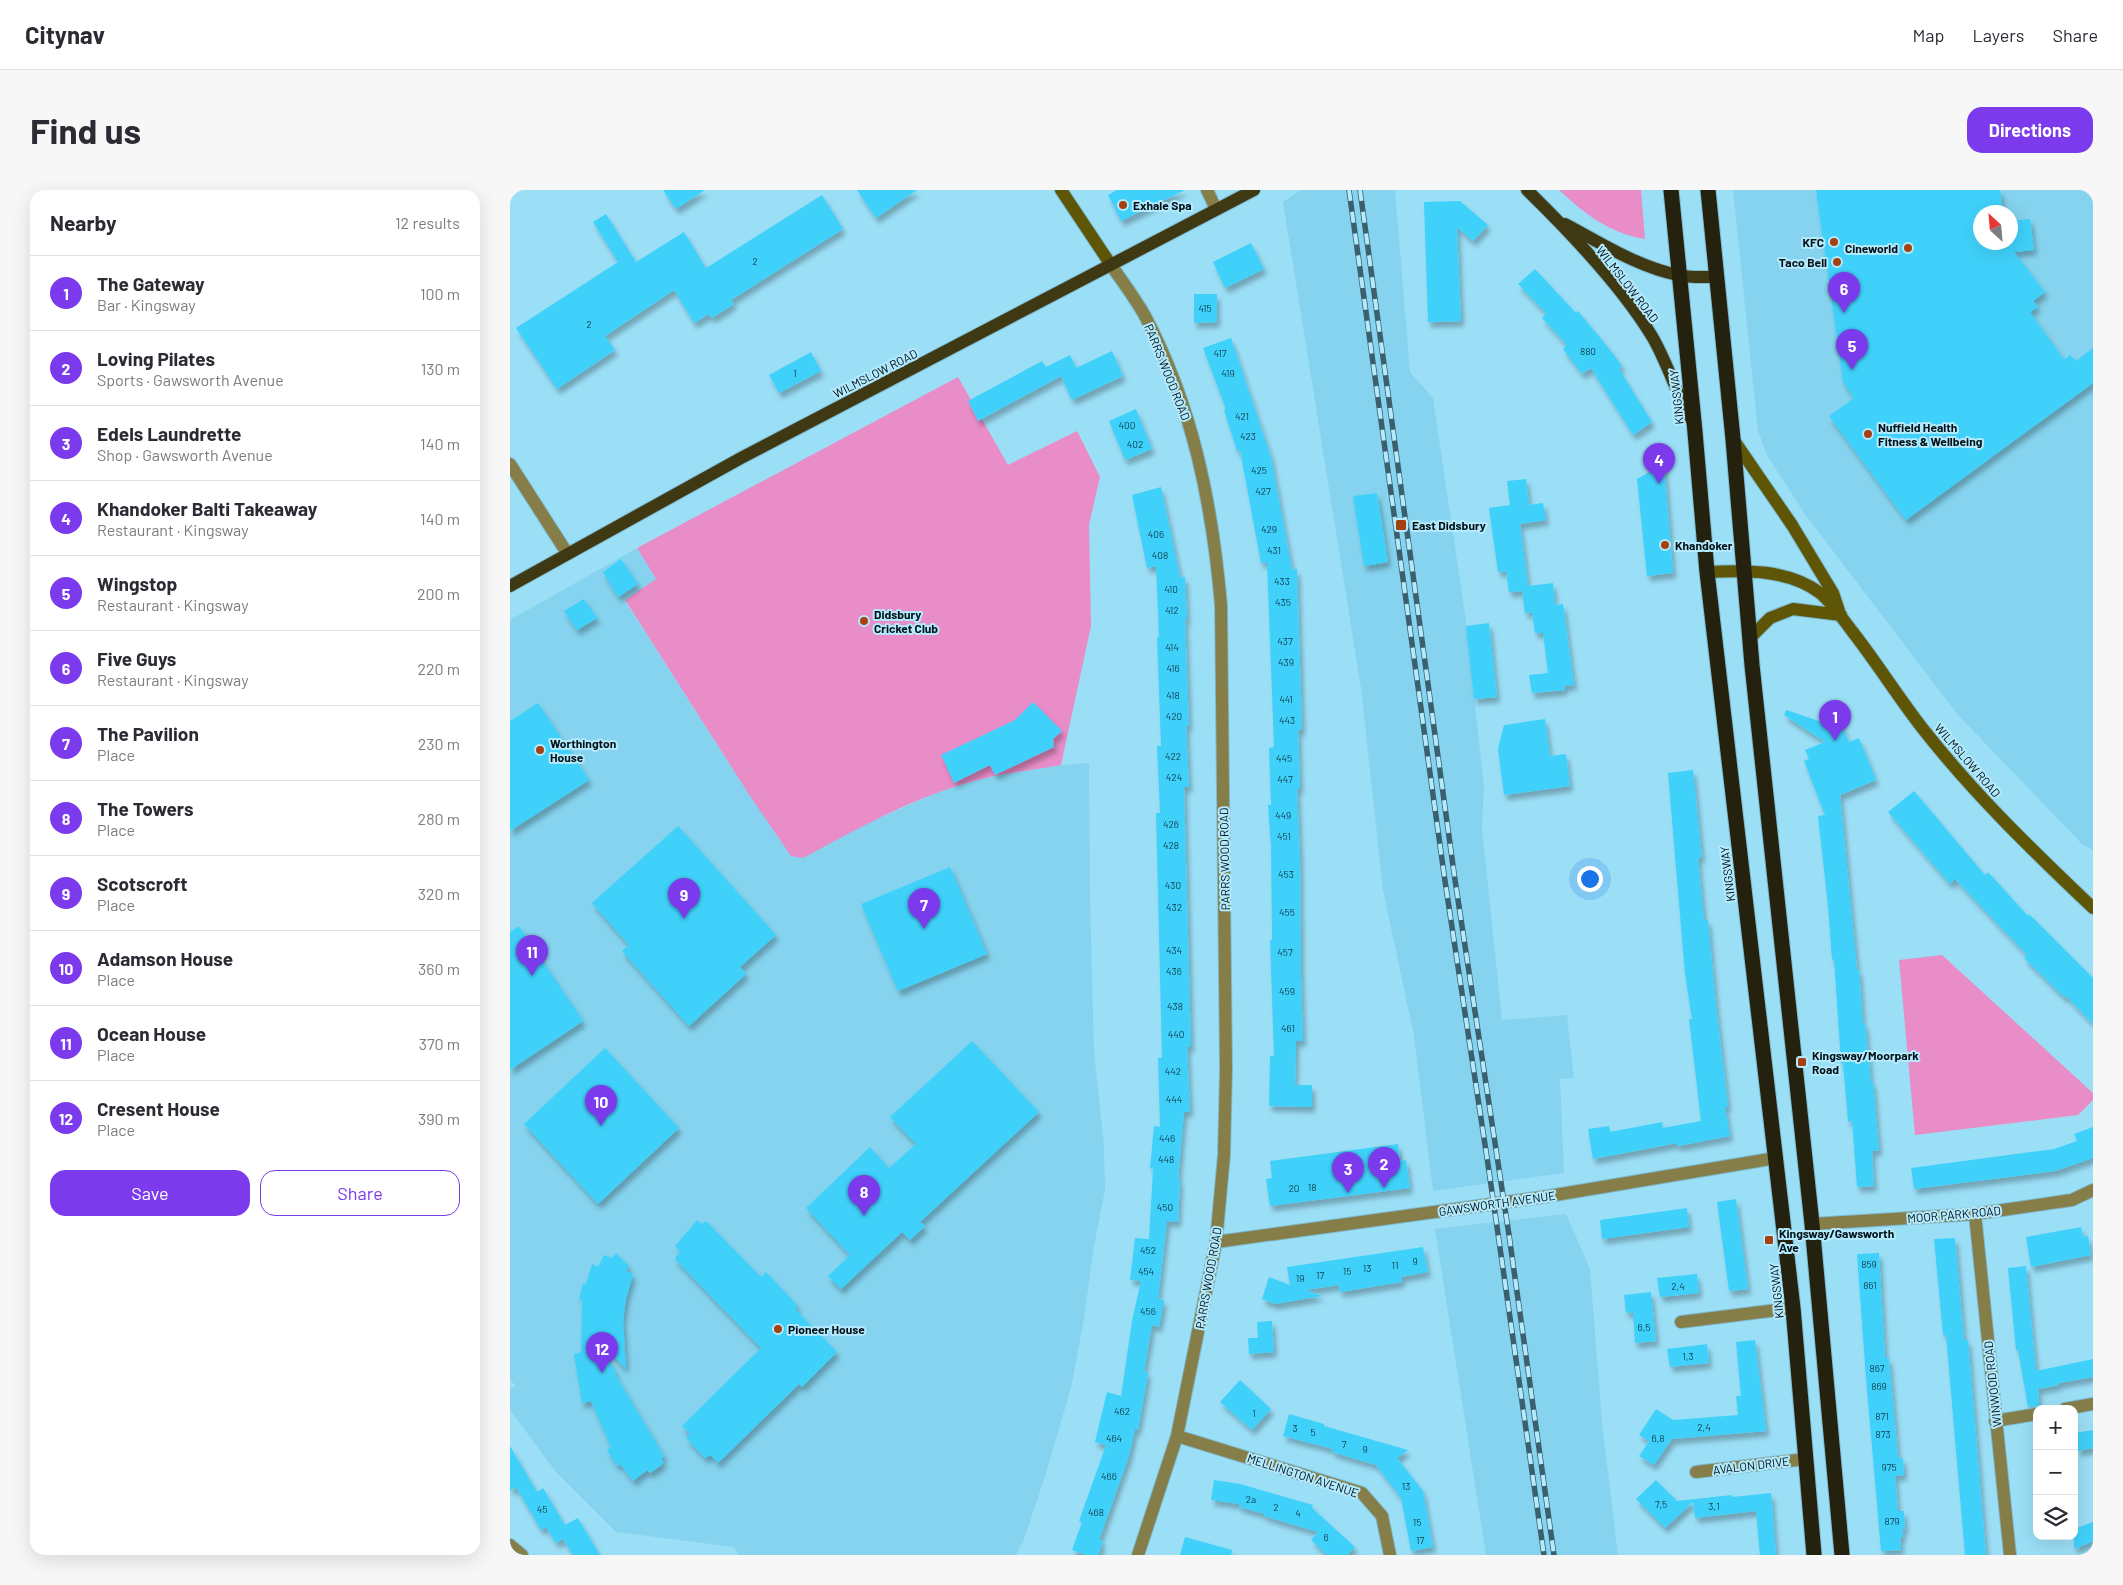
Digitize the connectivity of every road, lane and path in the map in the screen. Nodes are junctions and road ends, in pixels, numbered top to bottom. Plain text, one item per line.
1 (1061, 190) edge
2 (1207, 190) edge
3 (1254, 190) edge
4 (1527, 190) edge
5 (1671, 190) edge
6 (1708, 190) edge
7 (1216, 210) junction
8 (1558, 220) junction
9 (1111, 264) junction
10 (1680, 276) junction
11 (1717, 277) junction
12 (1694, 424) junction
13 (1732, 439) junction
14 (510, 464) edge
15 (567, 554) junction
16 (1743, 570) junction
17 (1706, 572) junction
18 (510, 586) edge
19 (1840, 615) junction
20 (1750, 638) junction
21 (2093, 908) edge
22 (1776, 1158) junction
23 (2093, 1190) edge
24 (1975, 1214) junction
25 (1812, 1224) junction
26 (1216, 1242) junction
27 (1793, 1308) junction
28 (1681, 1322) dead end
29 (2093, 1404) edge
30 (2078, 1407) edge
31 (2033, 1415) edge
32 (1995, 1421) junction
33 (1177, 1436) junction
34 (1806, 1459) junction
35 (1696, 1472) dead end
36 (510, 1546) edge
37 (522, 1555) edge
38 (1138, 1555) edge
39 (1390, 1555) edge
40 (1814, 1555) edge
41 (1842, 1555) edge
42 (2010, 1555) edge

1 - 9 main road, PARRS WOOD ROAD
2 - 7 street
3 - 7 main road, WILMSLOW ROAD
4 - 8 main road, WILMSLOW ROAD
5 - 10 highway, KINGSWAY
6 - 11 highway
7 - 9 main road, WILMSLOW ROAD
8 - 10 main road, WILMSLOW ROAD
8 - 12 main road, WILMSLOW ROAD
9 - 15 main road, WILMSLOW ROAD
9 - 26 street, PARRS WOOD ROAD
10 - 11 main road, WILMSLOW ROAD
10 - 12 highway, KINGSWAY
11 - 13 highway
12 - 17 highway, KINGSWAY
13 - 16 highway
13 - 19 main road, WILMSLOW ROAD
14 - 15 street
15 - 18 main road, WILMSLOW ROAD
16 - 17 main road, WILMSLOW ROAD
16 - 19 main road, WILMSLOW ROAD
16 - 20 highway
17 - 22 highway, KINGSWAY
19 - 20 main road
19 - 21 main road, WILMSLOW ROAD
20 - 25 highway
22 - 26 street, GAWSWORTH AVENUE
22 - 27 highway, KINGSWAY
23 - 24 street, MOOR PARK ROAD
24 - 25 street, MOOR PARK ROAD
24 - 32 street, WINWOOD ROAD
25 - 41 highway
26 - 33 street, PARRS WOOD ROAD
27 - 28 street
27 - 34 highway, KINGSWAY
29 - 30 street
31 - 32 street
32 - 42 street, WINWOOD ROAD
33 - 38 street, PARRS WOOD ROAD
33 - 39 street, MELLINGTON AVENUE
34 - 35 street, AVALON DRIVE
34 - 40 highway, KINGSWAY
36 - 37 street

